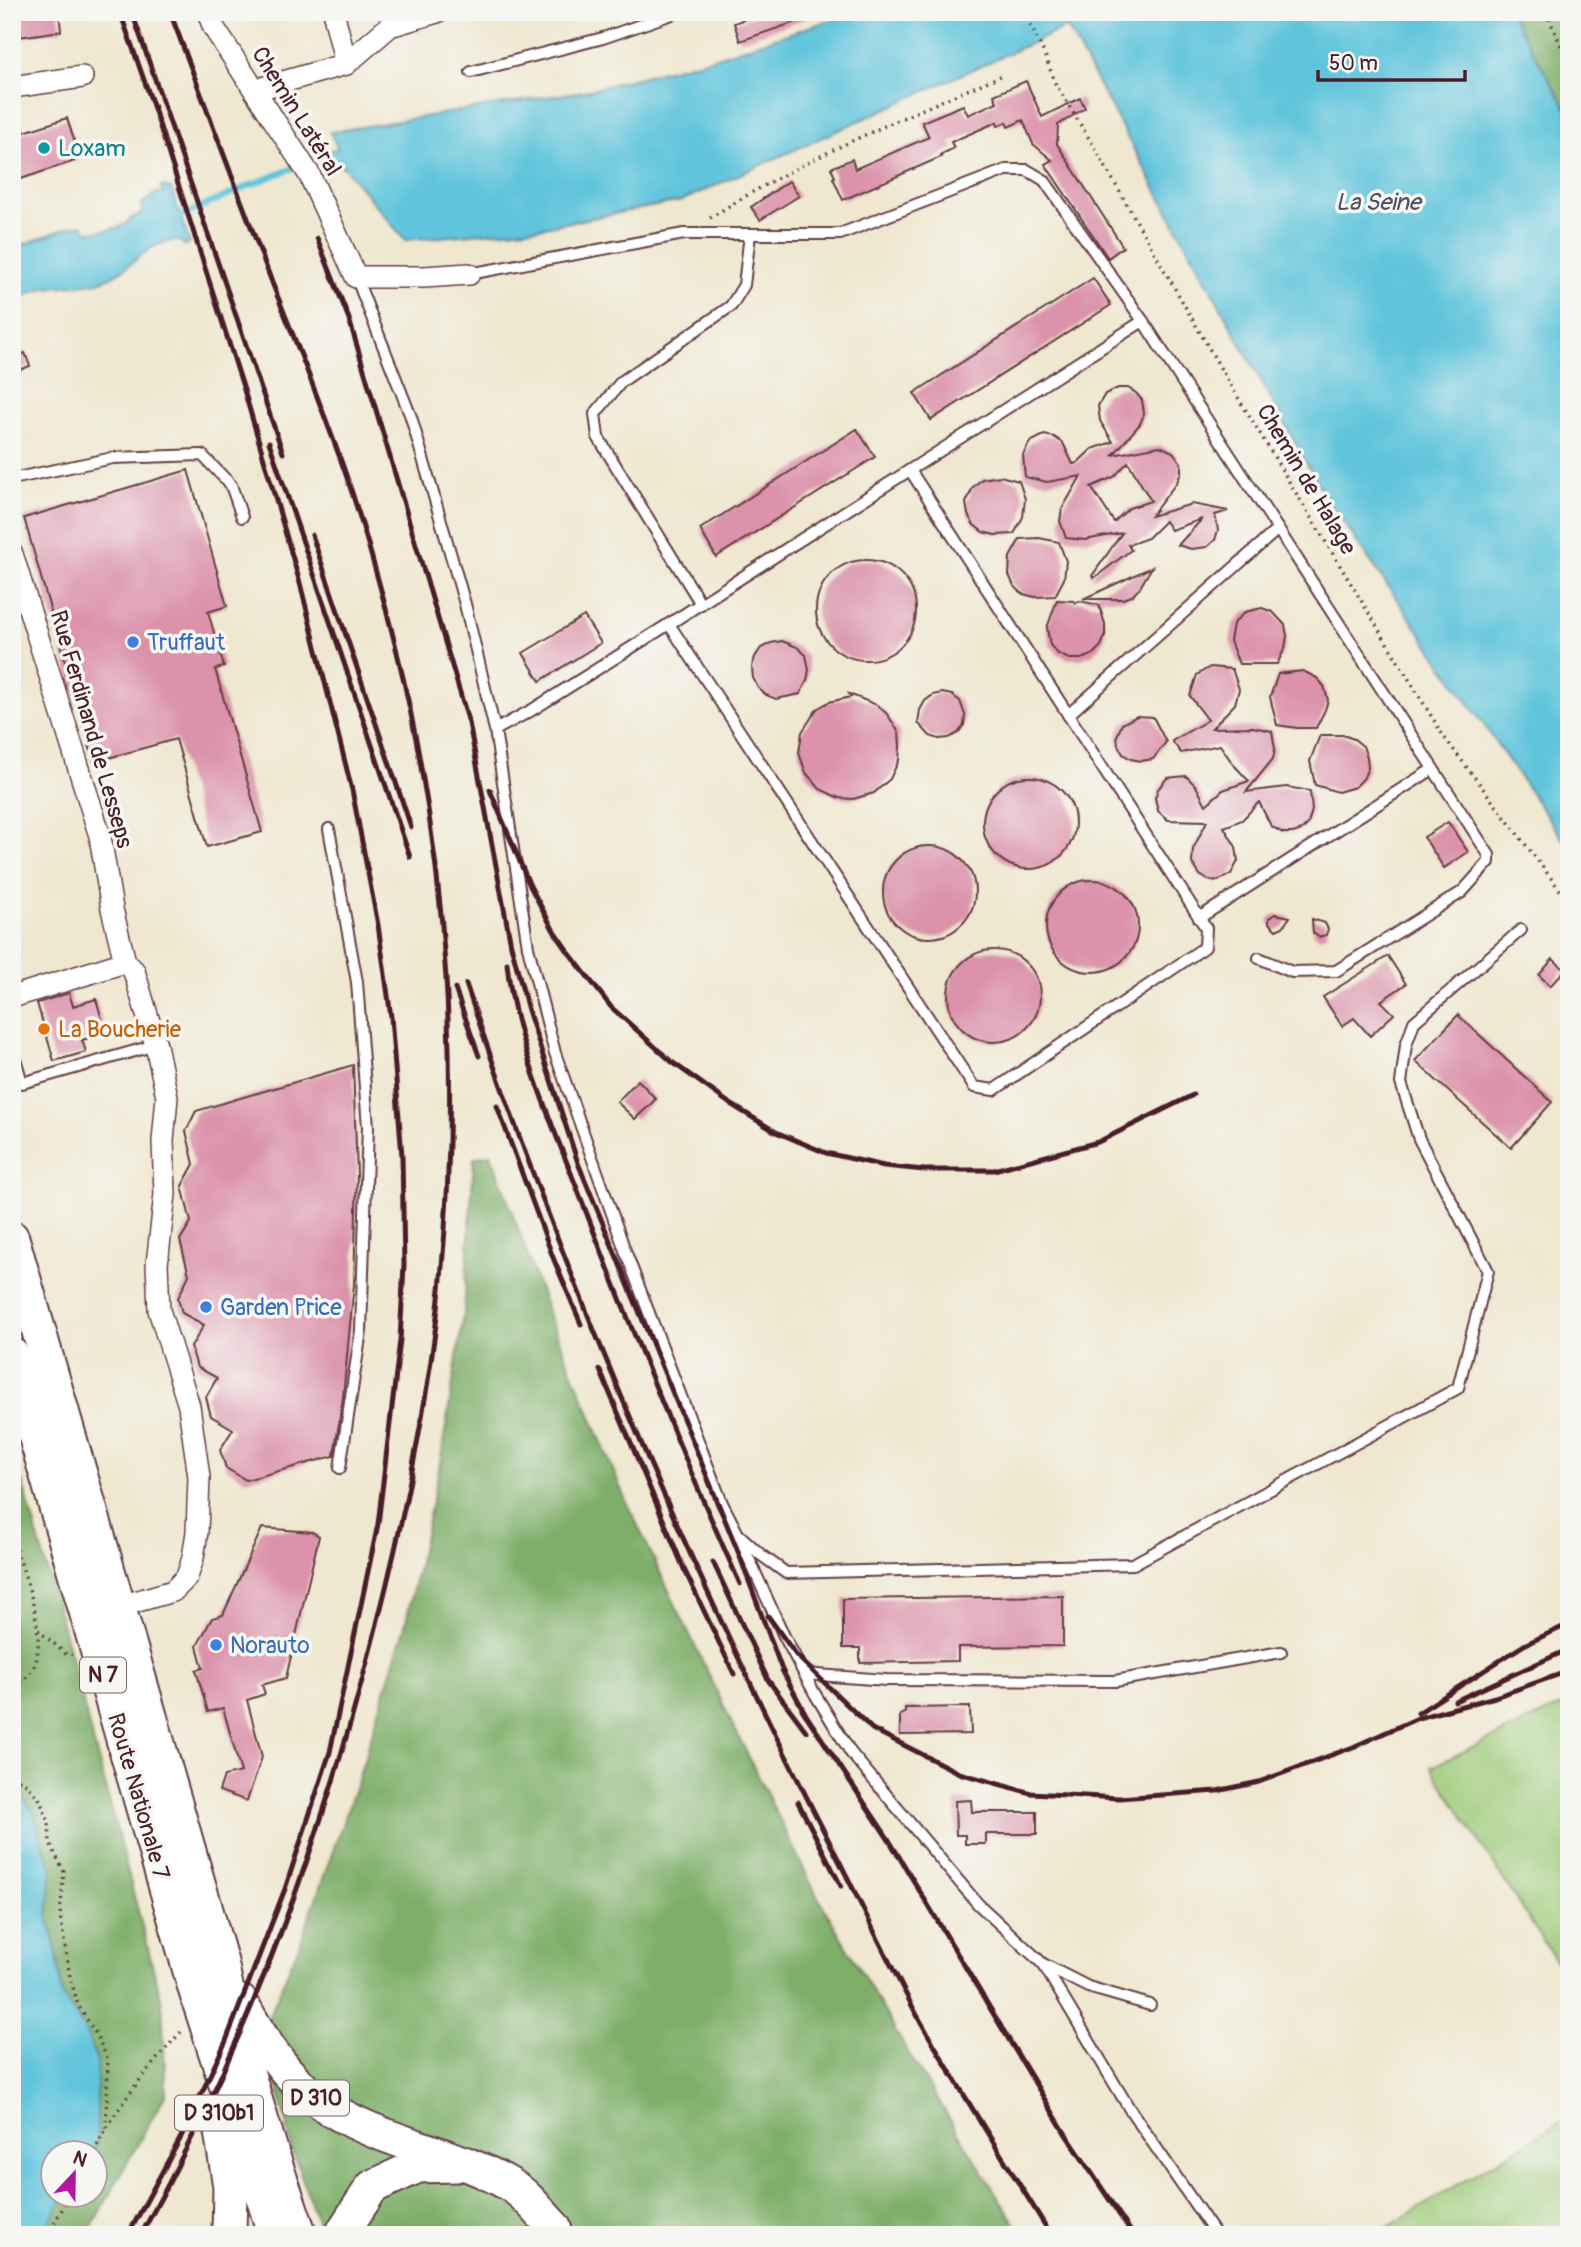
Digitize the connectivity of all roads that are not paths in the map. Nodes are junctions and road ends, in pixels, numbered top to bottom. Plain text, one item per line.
1 (208, 12) edge
2 (437, 12) edge
3 (678, 12) edge
4 (334, 16) edge
5 (346, 64) junction
6 (471, 72) dead end
7 (82, 77) dead end
8 (12, 87) edge
9 (255, 90) junction
10 (750, 234) junction
11 (469, 274) joint
12 (356, 277) junction
13 (1143, 321) junction
14 (910, 470) junction
15 (12, 479) edge
16 (242, 517) dead end
17 (1278, 529) junction
18 (12, 554) edge
19 (701, 604) junction
20 (669, 624) junction
21 (1068, 715) junction
22 (495, 730) junction
23 (1433, 769) junction
24 (329, 829) dead end
25 (1199, 918) junction
26 (1521, 930) dead end
27 (1259, 958) dead end
28 (125, 962) junction
29 (12, 997) edge
30 (156, 1045) junction
31 (12, 1047) edge
32 (12, 1238) edge
33 (12, 1355) edge
34 (340, 1468) dead end
35 (738, 1534) junction
36 (117, 1607) junction
37 (1282, 1653) dead end
38 (804, 1674) junction
39 (221, 1962) junction
40 (1043, 1964) junction
41 (1150, 2005) dead end
42 (196, 2009) junction
43 (469, 2164) junction
44 (229, 2235) edge
45 (275, 2235) edge
46 (300, 2235) edge
47 (343, 2235) edge
48 (556, 2235) edge
49 (1216, 2235) edge

1 - 9 street, Chemin Latéral
2 - 5 street
3 - 6 lane
4 - 5 street
5 - 9 street
7 - 8 street
9 - 12 street, Chemin Latéral
10 - 11 lane
10 - 13 lane
10 - 19 lane
11 - 12 street
12 - 22 lane
13 - 14 lane
13 - 17 lane
14 - 19 lane
14 - 21 lane
15 - 16 lane
17 - 21 lane
17 - 23 lane
18 - 28 street, Rue Ferdinand de Lesseps
19 - 20 lane
20 - 22 lane
20 - 25 lane
21 - 25 lane
22 - 35 lane
23 - 25 lane
23 - 27 lane
24 - 34 lane
26 - 35 lane
28 - 29 street
28 - 30 street, Rue Ferdinand de Lesseps
30 - 31 lane
30 - 36 street, Rue Ferdinand de Lesseps
32 - 36 main road, Route Nationale 7 / N 7
33 - 42 main road, Route Nationale 7 / N 7
35 - 38 lane
36 - 39 main road, Route Nationale 7 / N 7
37 - 38 lane
38 - 40 lane
39 - 43 main road, D 310
39 - 46 main road, Route Nationale 7 / N 7
40 - 41 lane
40 - 49 lane
42 - 44 main road, D 310b1
42 - 45 main road, Route Nationale 7 / N 7
43 - 47 main road, D 310
43 - 48 main road, D 310

